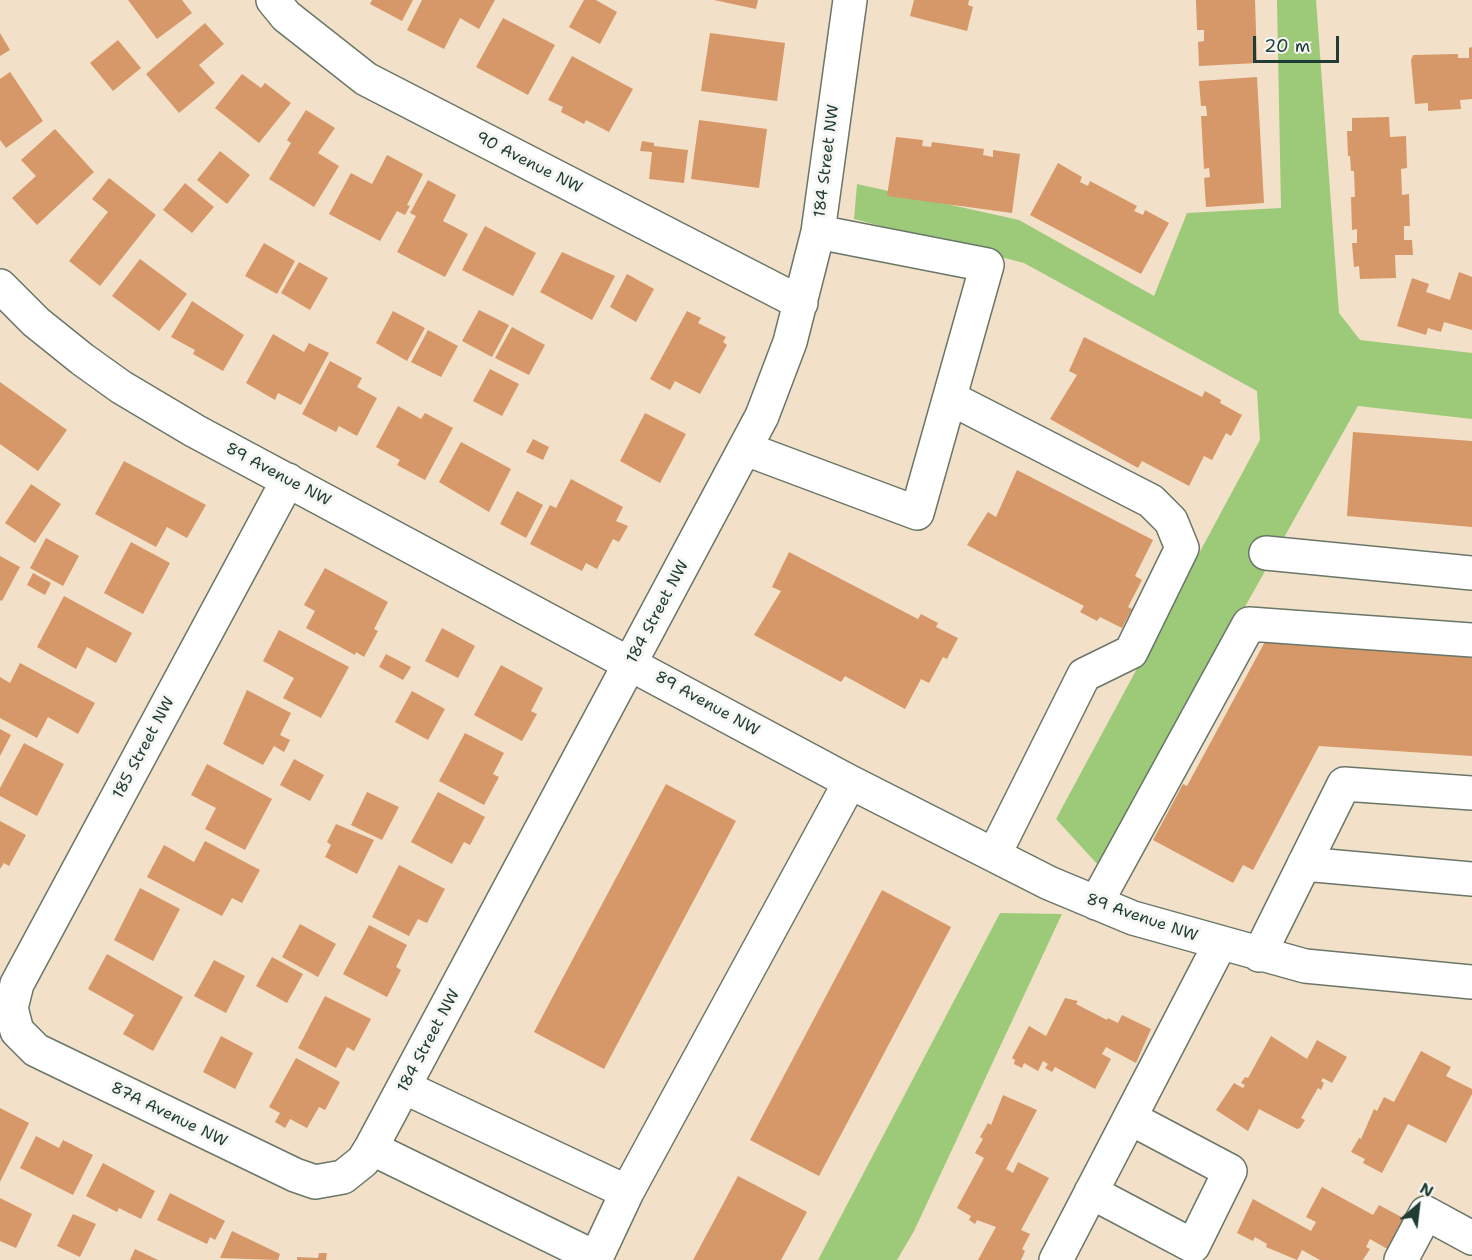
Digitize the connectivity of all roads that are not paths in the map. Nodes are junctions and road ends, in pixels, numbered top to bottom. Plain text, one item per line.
1 (273, 0) edge
2 (850, 0) edge
3 (818, 232) junction
4 (0, 286) edge
5 (801, 303) junction
6 (950, 398) junction
7 (746, 449) junction
8 (288, 480) junction
9 (1266, 553) dead end
10 (1472, 573) edge
11 (1472, 640) edge
12 (632, 662) junction
13 (850, 782) junction
14 (1472, 793) edge
15 (994, 855) junction
16 (1304, 864) junction
17 (1472, 879) edge
18 (1096, 903) junction
19 (1220, 944) junction
20 (1258, 955) junction
21 (1472, 982) edge
22 (12, 1018) joint
23 (404, 1087) junction
24 (1130, 1118) junction
25 (371, 1148) junction
26 (343, 1177) joint
27 (627, 1192) junction
28 (1091, 1192) junction
29 (1472, 1238) edge
30 (1056, 1260) edge
31 (1401, 1260) edge

1 - 5 street, 90 Avenue NW
2 - 3 street, 184 Street NW
3 - 5 street, 184 Street NW
3 - 6 street
4 - 8 street, 89 Avenue NW
5 - 7 street, 184 Street NW
6 - 7 street
6 - 15 street
7 - 12 street, 184 Street NW
8 - 12 street, 89 Avenue NW
8 - 22 street, 185 Street NW
9 - 10 street
11 - 18 street
12 - 13 street, 89 Avenue NW
12 - 23 street, 184 Street NW
13 - 15 street, 89 Avenue NW
13 - 27 street
14 - 16 street
15 - 18 street, 89 Avenue NW
16 - 17 street
16 - 20 street
18 - 19 street, 89 Avenue NW
19 - 20 street, 89 Avenue NW
19 - 24 street
20 - 21 street, 89 Avenue NW
22 - 26 street, 87A Avenue NW
23 - 25 street, 184 Street NW
23 - 27 street
24 - 28 street
24 - 28 street
25 - 26 street, 184 Street NW
25 - 27 street
28 - 30 street
29 - 31 street

